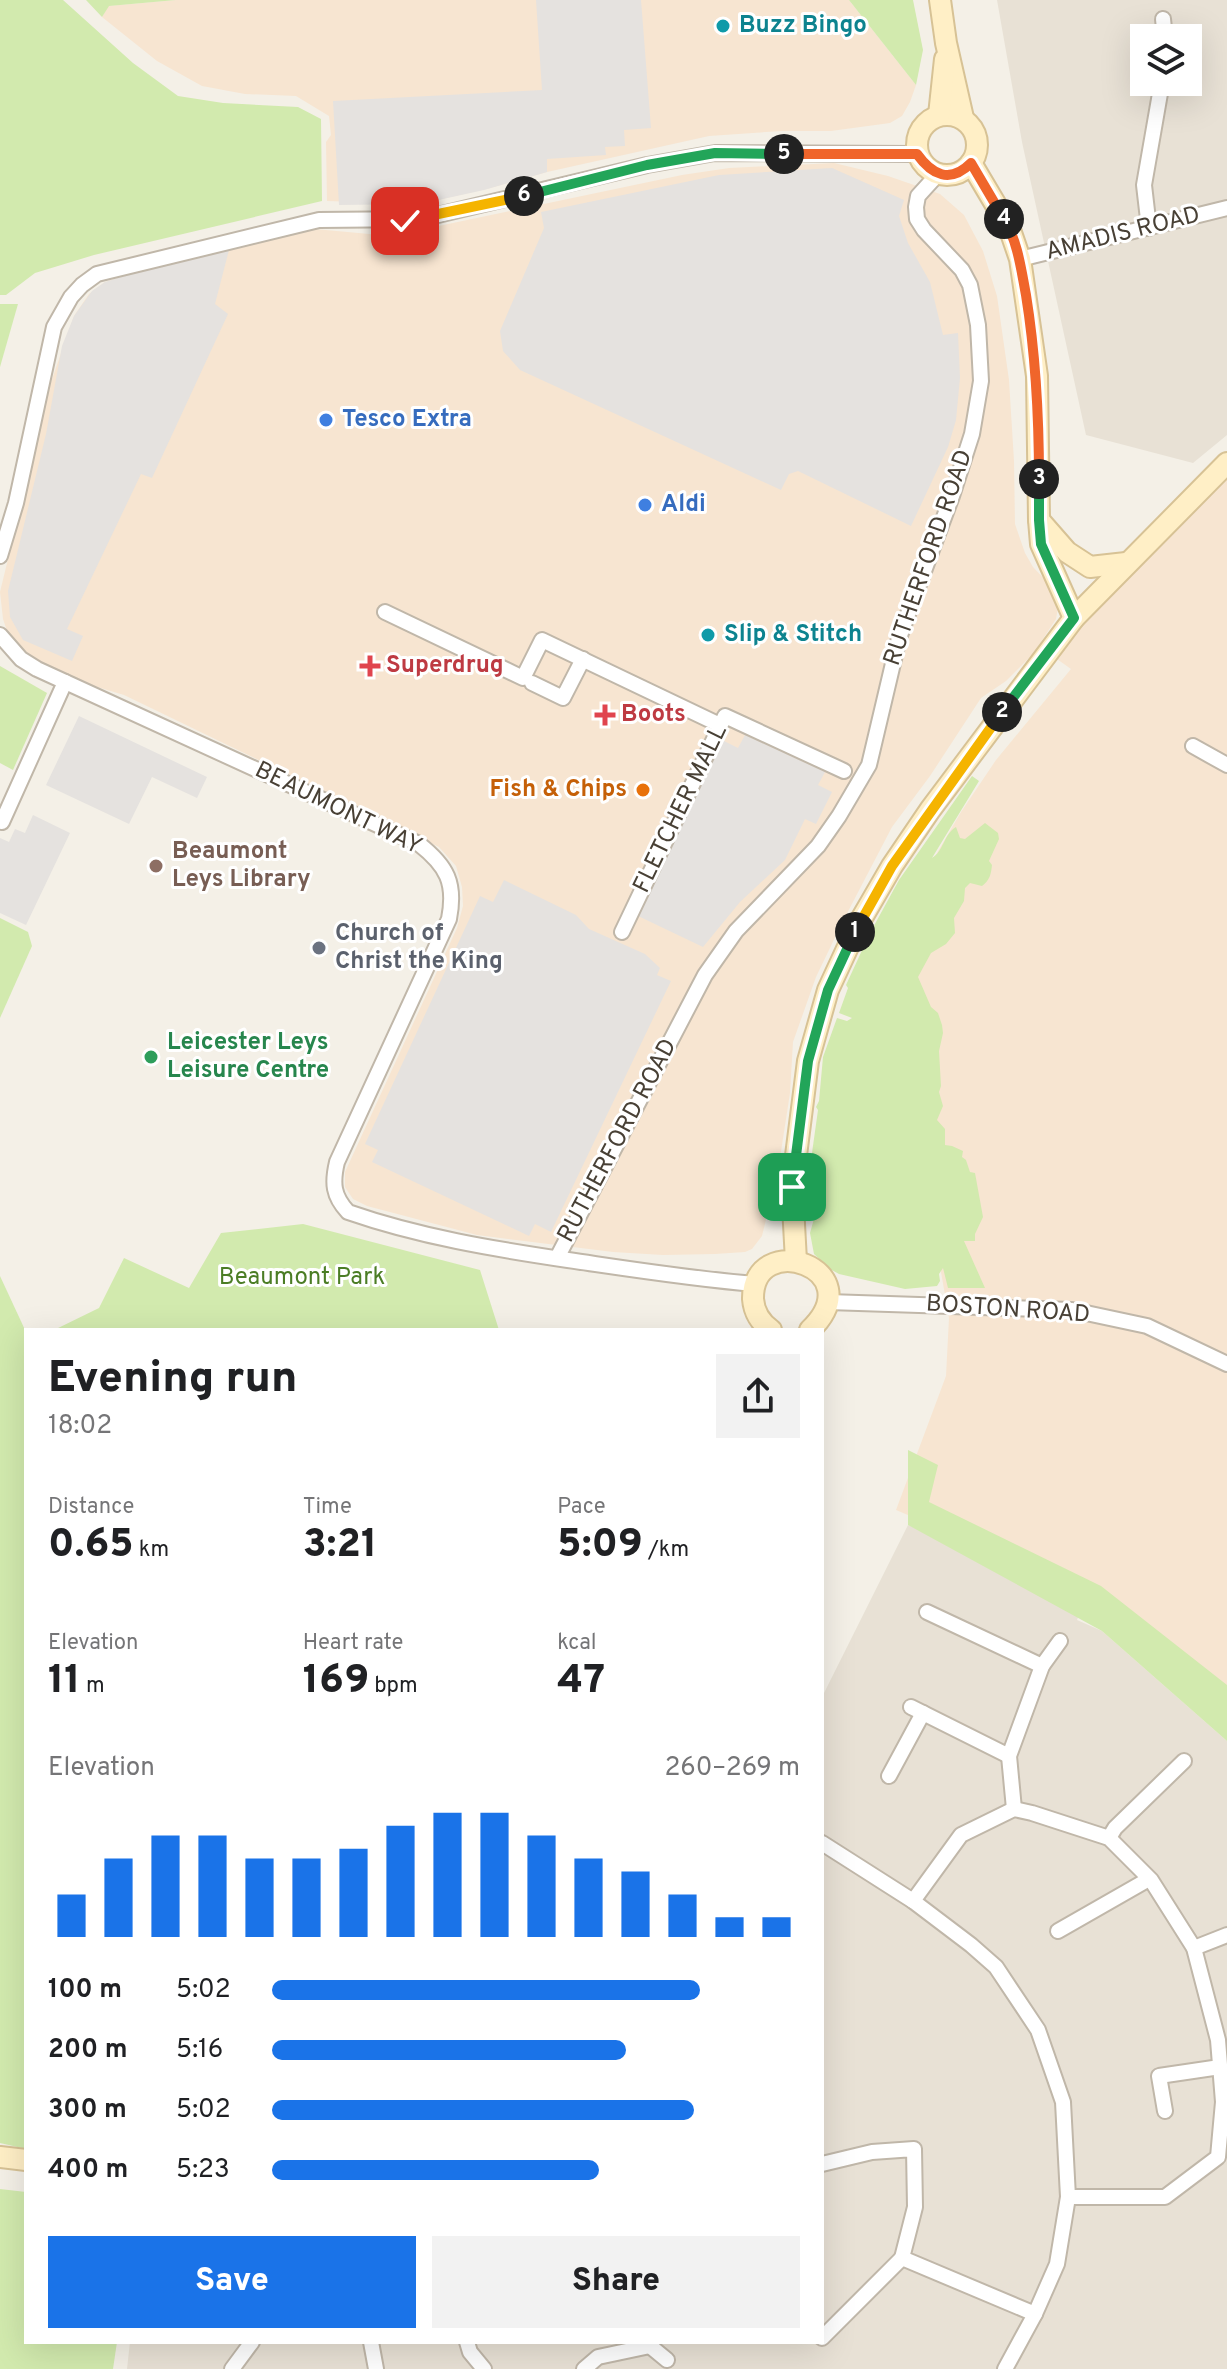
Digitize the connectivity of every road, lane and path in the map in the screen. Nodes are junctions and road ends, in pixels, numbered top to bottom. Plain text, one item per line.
1 (940, 0) edge
2 (1163, 19) dead end
3 (1164, 24) edge
4 (946, 43) junction
5 (1160, 96) edge
6 (939, 115) junction
7 (963, 118) junction
8 (917, 154) junction
9 (971, 163) junction
10 (938, 174) junction
11 (1227, 208) edge
12 (1149, 228) junction
13 (1020, 259) junction
14 (1227, 463) edge
15 (1039, 520) junction
16 (0, 556) edge
17 (1126, 563) junction
18 (385, 612) dead end
19 (1074, 618) junction
20 (0, 635) edge
21 (583, 659) junction
22 (65, 682) junction
23 (532, 683) dead end
24 (720, 725) junction
25 (1193, 746) dead end
26 (1227, 765) edge
27 (844, 771) dead end
28 (2, 822) edge
29 (622, 932) dead end
30 (557, 1258) junction
31 (796, 1261) junction
32 (755, 1284) junction
33 (828, 1302) junction
34 (769, 1328) edge
35 (812, 1328) edge
36 (1227, 1364) edge
37 (927, 1612) dead end
38 (1060, 1641) dead end
39 (1042, 1666) junction
40 (1009, 1756) junction
41 (1184, 1761) dead end
42 (889, 1776) dead end
43 (1014, 1809) junction
44 (1109, 1838) junction
45 (824, 1844) edge
46 (1149, 1879) junction
47 (913, 1901) junction
48 (1058, 1931) dead end
49 (1227, 1935) edge
50 (1194, 1948) junction
51 (1220, 2067) junction
52 (1165, 2111) dead end
53 (0, 2157) edge
54 (1223, 2159) edge
55 (24, 2160) edge
56 (824, 2164) edge
57 (1068, 2197) junction
58 (902, 2258) junction
59 (1035, 2314) junction
60 (824, 2336) edge
61 (251, 2344) edge
62 (371, 2344) edge
63 (468, 2344) edge
64 (651, 2344) edge
65 (667, 2360) dead end
66 (232, 2369) edge
67 (376, 2369) edge
68 (484, 2369) edge
69 (584, 2369) edge
70 (1005, 2369) edge

1 - 4 street
2 - 3 street
4 - 6 street
4 - 7 street
5 - 12 street
6 - 7 street
6 - 8 street
7 - 9 street
8 - 10 street
8 - 16 street
9 - 10 street
9 - 13 street
10 - 30 street, RUTHERFORD ROAD
11 - 12 street, AMADIS ROAD
12 - 13 street, AMADIS ROAD
13 - 15 street
14 - 17 street
15 - 17 street
15 - 19 street
17 - 19 street
18 - 21 street, FLETCHER MALL
19 - 31 street
20 - 22 street, BEAUMONT WAY
21 - 23 street
21 - 24 street, FLETCHER MALL
22 - 28 street
22 - 30 street, BEAUMONT WAY
24 - 27 street, FLETCHER MALL
24 - 29 street, FLETCHER MALL
25 - 26 street
30 - 32 street, BEAUMONT WAY
31 - 32 street
31 - 33 street
32 - 34 street
33 - 35 street
33 - 36 street, BOSTON ROAD
37 - 39 street
38 - 39 street
39 - 40 street
40 - 42 street
40 - 43 street
41 - 44 street
43 - 44 street
43 - 47 street
44 - 46 street
45 - 47 street
46 - 48 street
46 - 50 street
47 - 57 street
49 - 50 street
50 - 51 street
51 - 52 street
51 - 54 street
53 - 55 street
54 - 57 street
56 - 58 street
57 - 59 street
58 - 59 street
58 - 60 street
59 - 70 street
61 - 66 street
62 - 67 street
63 - 68 street
64 - 65 street
64 - 69 street

